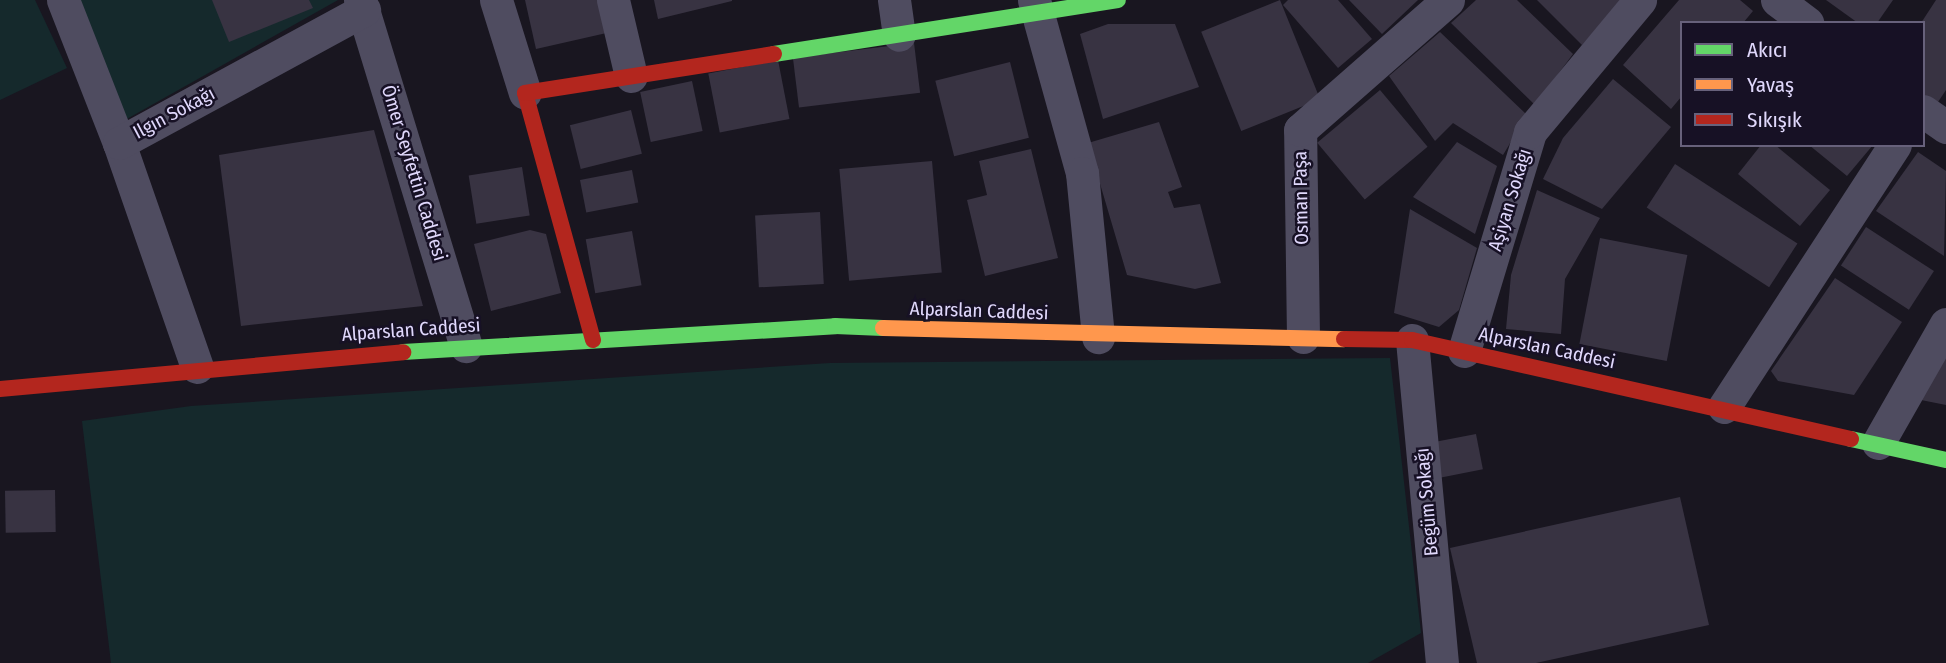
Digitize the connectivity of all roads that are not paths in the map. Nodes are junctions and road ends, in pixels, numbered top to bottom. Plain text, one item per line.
1 (64, 0) edge
2 (496, 0) edge
3 (613, 0) edge
4 (894, 0) edge
5 (1118, 0) edge
6 (1448, 0) edge
7 (1640, 0) edge
8 (1777, 0) edge
9 (362, 5) edge
10 (1034, 6) edge
11 (1804, 21) edge
12 (899, 35) junction
13 (631, 76) junction
14 (525, 93) junction
15 (1925, 112) edge
16 (1946, 127) edge
17 (119, 143) junction
18 (1894, 147) edge
19 (1946, 324) edge
20 (1098, 337) junction
21 (1303, 337) junction
22 (593, 340) junction
23 (1412, 340) junction
24 (466, 346) junction
25 (1464, 352) junction
26 (197, 367) junction
27 (0, 389) edge
28 (1724, 407) junction
29 (1878, 443) junction
30 (1946, 460) edge
31 (1442, 663) edge

1 - 17 street
2 - 14 street
3 - 13 street
4 - 12 street
5 - 10 street
6 - 21 street, Osman Paşa
7 - 25 street, Aşiyan Sokağı
8 - 11 street
9 - 17 street, Ilgın Sokağı
9 - 24 street, Ömer Seyfettin Caddesi
10 - 12 street
10 - 20 street
12 - 13 street
13 - 14 street
14 - 22 street
15 - 16 street
17 - 26 street, Ilgın Sokağı
18 - 28 street
19 - 29 street
20 - 21 street, Alparslan Caddesi
20 - 22 street, Alparslan Caddesi
21 - 23 street, Alparslan Caddesi
22 - 24 street, Alparslan Caddesi
23 - 25 street, Alparslan Caddesi
23 - 31 street, Begüm Sokağı
24 - 26 street, Alparslan Caddesi
25 - 28 street, Alparslan Caddesi
26 - 27 street, Alparslan Caddesi
28 - 29 street, Alparslan Caddesi
29 - 30 street, Alparslan Caddesi

